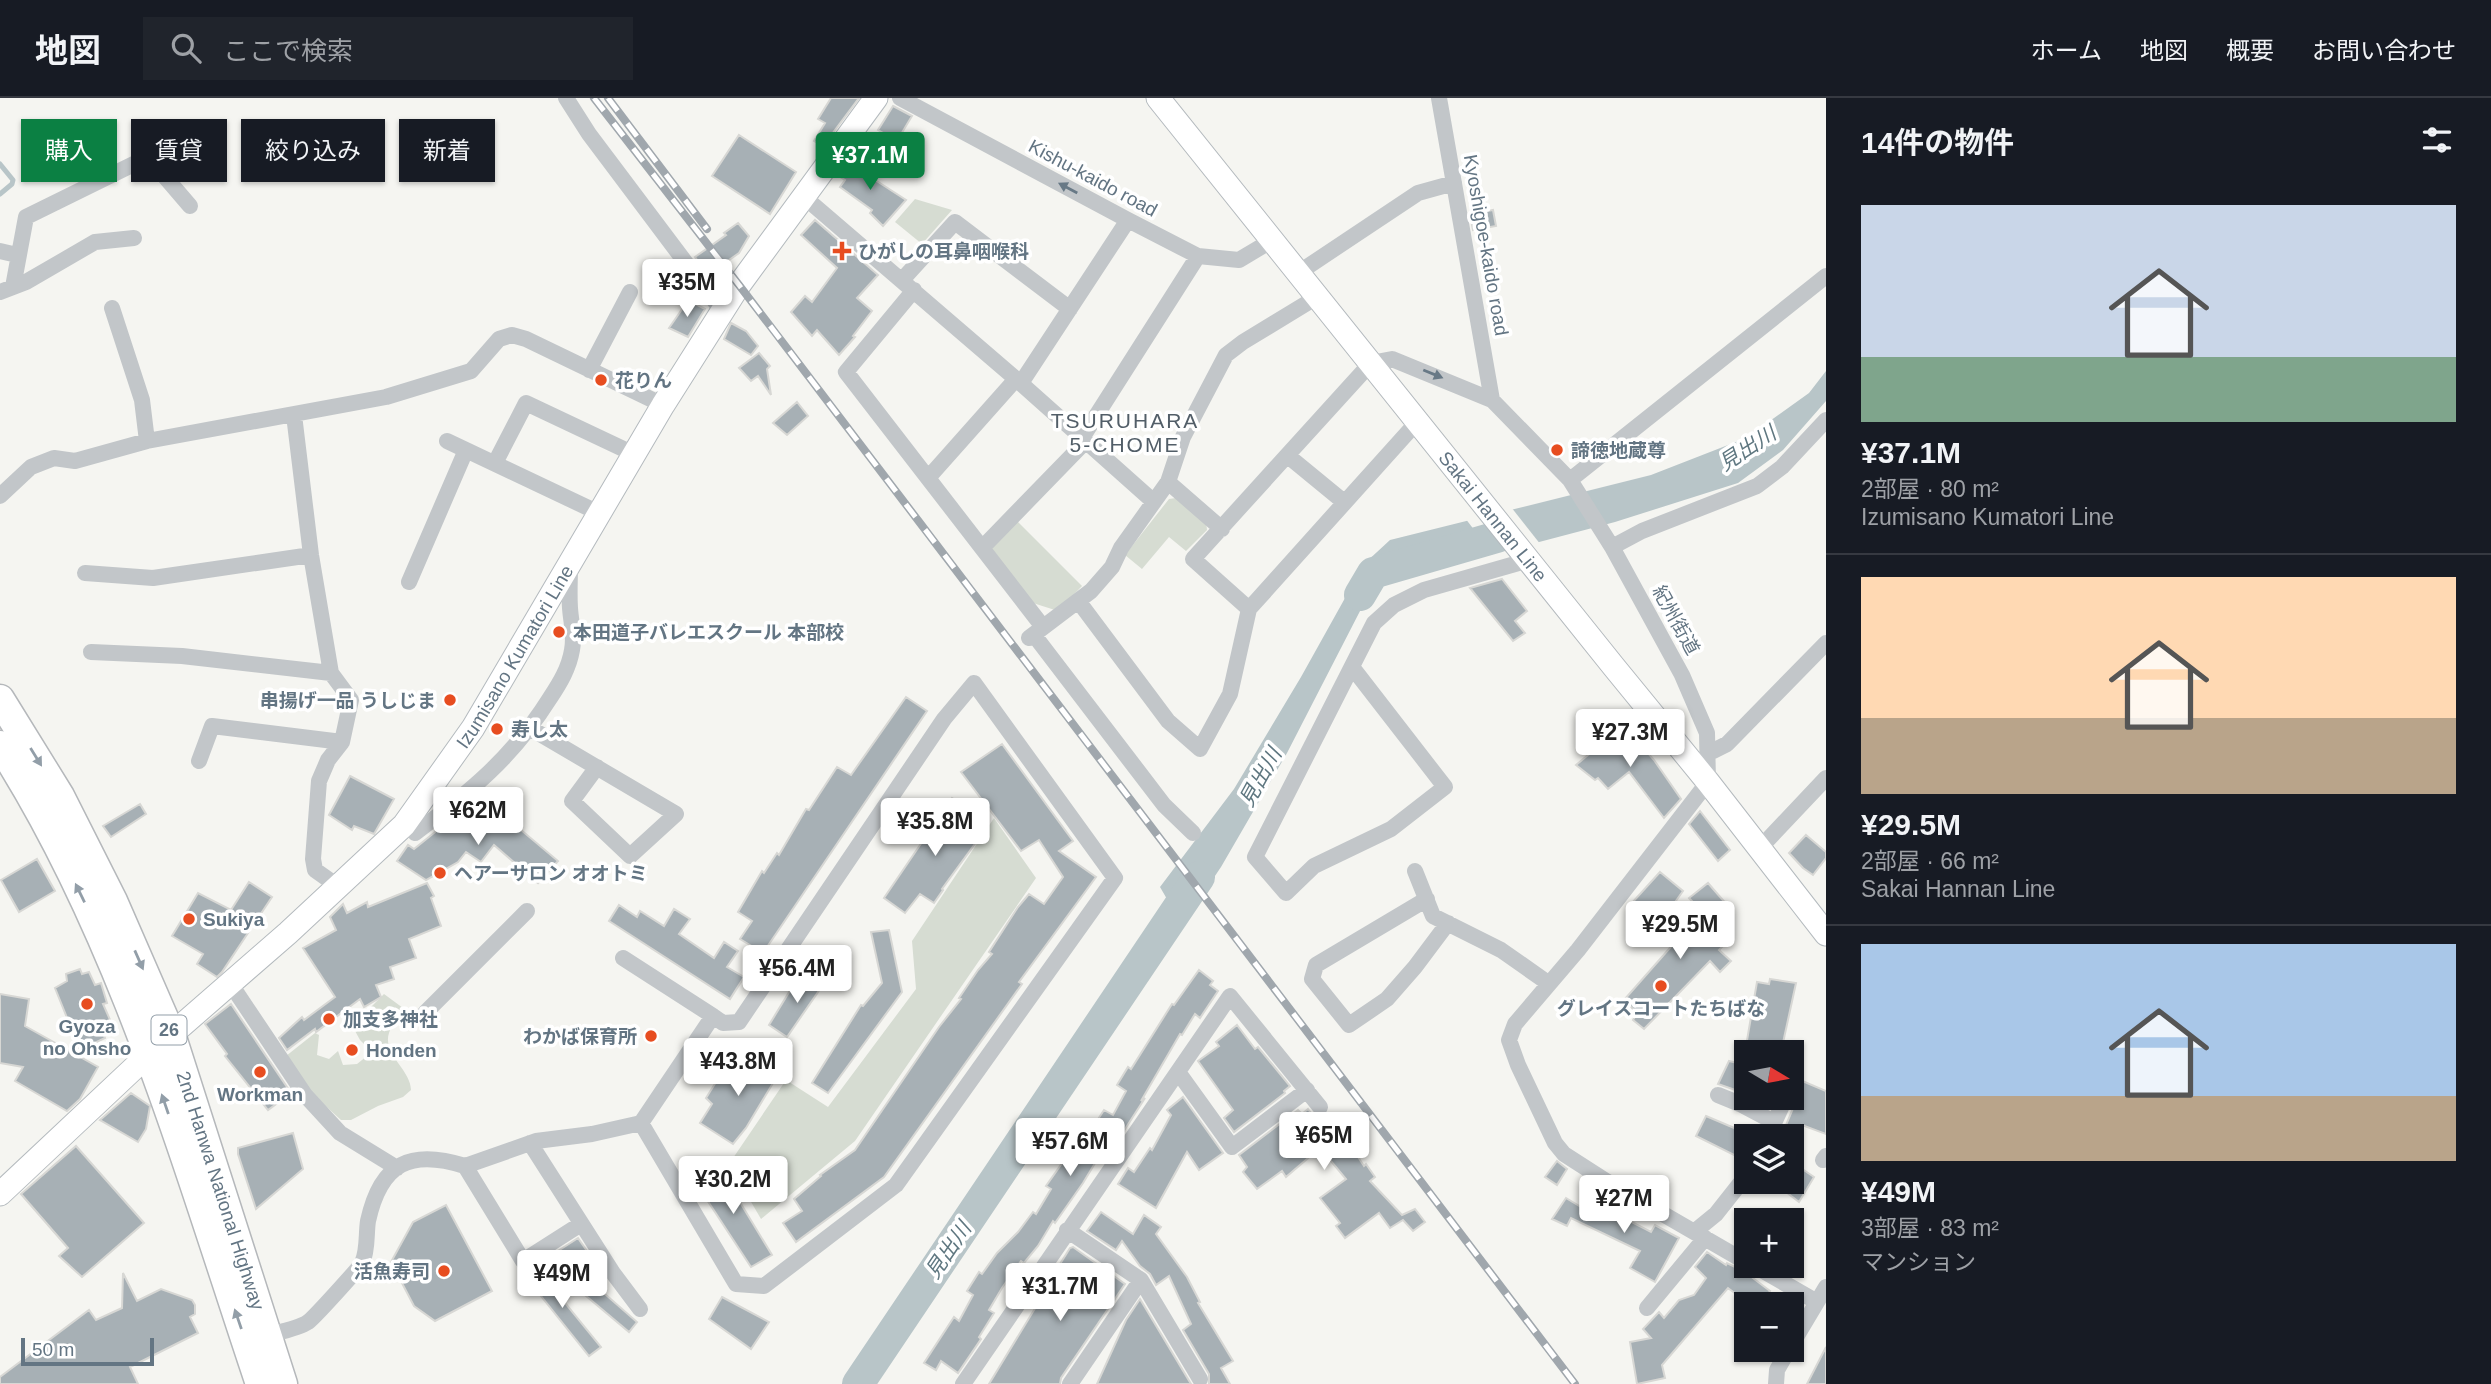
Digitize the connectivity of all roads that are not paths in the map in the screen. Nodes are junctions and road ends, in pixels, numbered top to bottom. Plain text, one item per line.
1 (566, 98) edge
2 (876, 98) edge
3 (900, 98) edge
4 (1158, 98) edge
5 (1439, 98) edge
6 (1454, 183) junction
7 (803, 196) junction
8 (190, 206) dead end
9 (1128, 220) junction
10 (134, 237) dead end
11 (1271, 241) junction
12 (0, 251) edge
13 (18, 255) junction
14 (1198, 256) junction
15 (1298, 273) junction
16 (1826, 276) edge
17 (908, 285) junction
18 (6, 290) edge
19 (630, 292) dead end
20 (1317, 297) junction
21 (112, 308) dead end
22 (1070, 309) junction
23 (722, 311) junction
24 (1371, 363) junction
25 (589, 370) junction
26 (1019, 381) junction
27 (1492, 400) junction
28 (663, 405) junction
29 (295, 415) junction
30 (1826, 420) edge
31 (1418, 421) junction
32 (1084, 440) junction
33 (147, 441) junction
34 (447, 441) dead end
35 (466, 450) junction
36 (634, 454) junction
37 (1288, 456) junction
38 (495, 463) junction
39 (928, 478) junction
40 (1168, 482) junction
41 (1573, 484) junction
42 (0, 496) edge
43 (1154, 502) junction
44 (1344, 502) junction
45 (599, 513) junction
46 (1222, 529) junction
47 (1609, 542) junction
48 (982, 548) junction
49 (311, 555) junction
50 (1527, 558) junction
51 (570, 563) junction
52 (85, 573) dead end
53 (409, 582) dead end
54 (1079, 602) junction
55 (1249, 609) junction
56 (1036, 633) junction
57 (1826, 643) edge
58 (91, 652) dead end
59 (1352, 667) junction
60 (331, 673) junction
61 (0, 699) edge
62 (530, 728) junction
63 (342, 742) junction
64 (0, 745) edge
65 (1707, 754) junction
66 (199, 761) dead end
67 (597, 767) junction
68 (1826, 778) edge
69 (1708, 782) junction
70 (415, 833) dead end
71 (1193, 833) dead end
72 (1759, 849) junction
73 (1415, 871) dead end
74 (339, 887) junction
75 (1796, 897) junction
76 (1427, 898) junction
77 (527, 911) dead end
78 (1826, 914) edge
79 (1448, 923) junction
80 (1826, 934) edge
81 (623, 958) dead end
82 (230, 983) junction
83 (1548, 983) junction
84 (425, 1013) dead end
85 (712, 1016) junction
86 (171, 1034) junction
87 (149, 1054) junction
88 (1178, 1072) junction
89 (1307, 1090) junction
90 (1718, 1095) dead end
91 (1320, 1107) dead end
92 (641, 1123) junction
93 (1765, 1124) edge
94 (530, 1143) junction
95 (465, 1166) junction
96 (397, 1168) junction
97 (1734, 1192) edge
98 (0, 1194) edge
99 (582, 1224) junction
100 (1067, 1230) junction
101 (1699, 1235) junction
102 (1734, 1255) edge
103 (1775, 1278) edge
104 (1141, 1280) junction
105 (1826, 1287) edge
106 (1817, 1302) junction
107 (1647, 1308) dead end
108 (640, 1310) dead end
109 (1804, 1324) edge
110 (267, 1335) junction
111 (1782, 1362) edge
112 (1200, 1379) dead end
113 (260, 1384) edge
114 (283, 1384) edge
115 (963, 1384) edge
116 (1070, 1384) edge
117 (1776, 1384) edge

1 - 23 street
2 - 7 main road, Izumisano Kumatori Line
9 -> 3 street, Kishu-kaido road
4 - 11 main road, Sakai Hannan Line
5 - 6 street, Kyoshigoe-kaido road
6 - 15 street
6 - 27 street, Kyoshigoe-kaido road
7 - 17 street
7 - 23 main road, Izumisano Kumatori Line
8 - 13 street
9 - 14 street, Kishu-kaido road
9 - 22 street
10 - 18 street
11 - 14 street, Kishu-kaido road
11 - 15 main road, Sakai Hannan Line
12 - 13 street
13 - 18 street
14 - 32 street
15 - 20 main road, Sakai Hannan Line
16 - 41 street
17 - 22 street
17 - 26 street
17 - 39 street
19 - 25 street
20 - 24 main road, Sakai Hannan Line
20 - 40 street
21 - 33 street
22 - 26 street
23 - 28 main road, Izumisano Kumatori Line
24 -> 27 street
24 - 31 main road, Sakai Hannan Line
24 - 37 street
25 - 28 street
25 - 29 street
26 - 32 street
26 - 39 street
27 - 41 street
28 - 36 main road, Izumisano Kumatori Line
29 - 33 street
29 - 49 street
30 - 47 street
31 - 44 street
31 - 50 main road, Sakai Hannan Line
32 - 43 street
32 - 48 street
33 - 42 street
34 - 35 street
35 - 38 street
35 - 53 street
36 - 38 street
36 - 45 main road, Izumisano Kumatori Line
37 - 44 street
37 - 46 street
38 - 45 street
39 - 48 street
40 - 43 street
40 - 46 street
41 - 47 street, 紀州街道
43 - 54 street
44 - 55 street
45 - 51 main road, Izumisano Kumatori Line
46 - 55 street
47 - 65 street, 紀州街道
48 - 56 street
49 - 52 street
49 - 60 street
50 - 59 street
50 - 69 main road, Sakai Hannan Line
51 - 62 street
51 - 74 main road, Izumisano Kumatori Line
54 - 55 street
54 - 56 street
56 - 71 street
57 - 65 street
58 - 60 street
59 - 59 street
60 - 63 street
61 -> 86 highway, 2nd Hanwa National Highway / 26
62 - 67 street
62 - 70 street
63 - 66 street
63 - 74 street
87 -> 64 highway, 2nd Hanwa National Highway / 26
65 - 69 street, 紀州街道
67 - 67 street
68 - 72 street
69 - 72 main road, Sakai Hannan Line
69 - 83 street
72 - 75 main road, Sakai Hannan Line
73 - 76 street
74 - 82 main road, Izumisano Kumatori Line
75 - 78 street
75 - 80 main road, Sakai Hannan Line
76 - 79 street
76 - 79 street
77 - 84 street
79 - 83 street
81 - 85 street
82 - 86 main road, Izumisano Kumatori Line
82 - 96 street
83 - 101 street
85 - 92 street
85 - 92 street
86 - 87 main road, Izumisano Kumatori Line
86 - 110 highway, 2nd Hanwa National Highway / 26
87 - 98 main road, Izumisano Kumatori Line
113 -> 87 highway, 2nd Hanwa National Highway / 26
88 - 89 street
88 - 89 street
88 - 100 street
89 - 91 street
90 - 93 street
92 - 94 street
94 - 95 street
94 - 99 street
95 - 96 street
95 - 99 street
96 - 110 street
97 - 101 street
99 - 108 street
100 - 104 street
100 - 115 street
101 - 102 street
101 - 107 street
103 - 106 street
104 - 112 street
104 - 116 street
105 - 106 street
106 - 109 street
110 - 114 highway, 2nd Hanwa National Highway / 26
111 - 117 street

